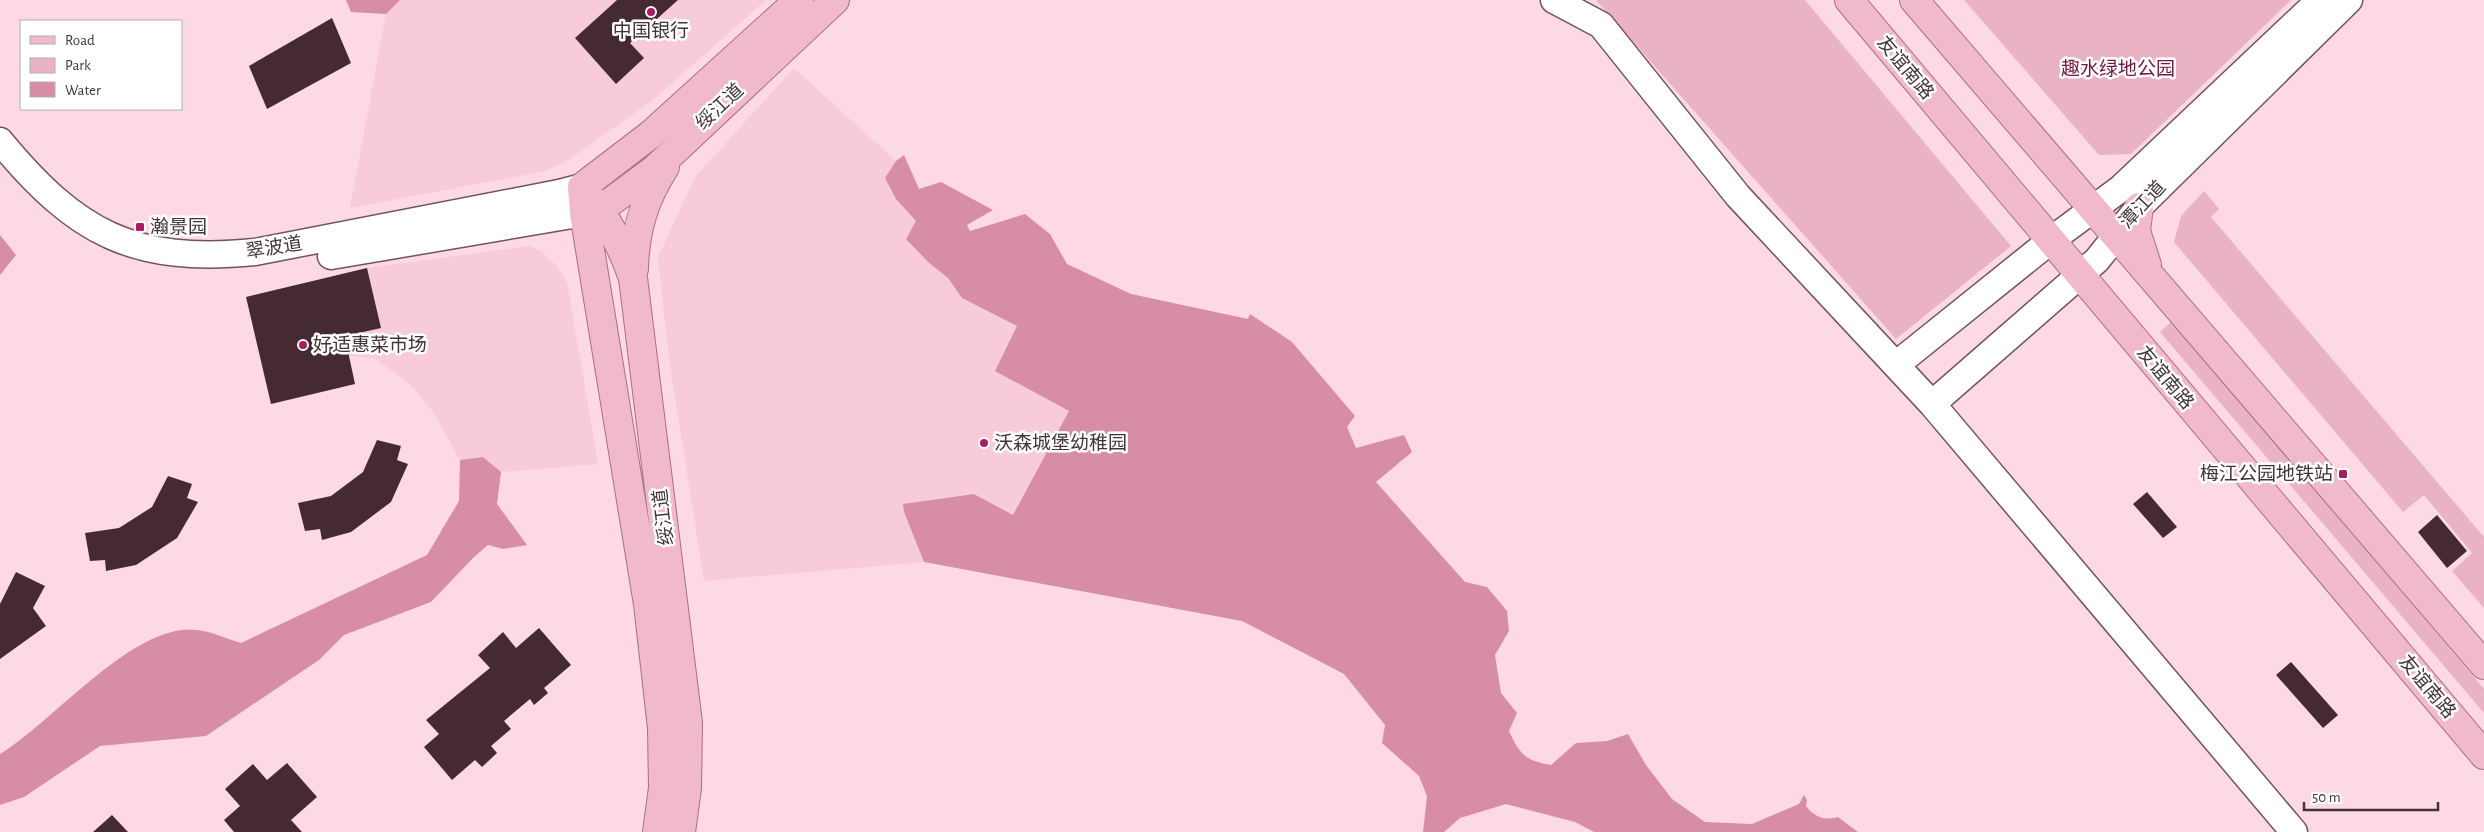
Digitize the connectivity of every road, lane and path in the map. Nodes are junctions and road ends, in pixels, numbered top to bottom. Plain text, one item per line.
1 (799, 0) edge
2 (835, 0) edge
3 (1554, 0) edge
4 (1849, 0) edge
5 (1914, 0) edge
6 (2320, 0) edge
7 (2349, 0) edge
8 (650, 135) junction
9 (0, 140) edge
10 (682, 142) junction
11 (0, 164) edge
12 (582, 187) junction
13 (2129, 198) junction
14 (593, 211) junction
15 (2104, 221) junction
16 (2050, 241) junction
17 (2088, 268) junction
18 (2151, 276) junction
19 (633, 278) junction
20 (1897, 364) junction
21 (1932, 404) junction
22 (2484, 665) edge
23 (2484, 755) edge
24 (657, 832) edge
25 (681, 832) edge
26 (2294, 832) edge

1 - 8 main road, 绥江道
2 - 10 main road, 绥江道
3 - 20 street
4 - 16 main road, 友谊南路
5 - 15 main road
6 - 13 street, 潭江道
7 - 13 street, 潭江道
8 - 12 main road, 绥江道
8 - 14 main road
9 - 12 street, 翠波道
10 - 14 main road, 绥江道
10 - 19 main road
11 - 14 street, 翠波道
12 - 14 main road, 绥江道
13 - 15 street, 潭江道
13 - 15 street, 潭江道
13 - 18 main road
14 - 19 main road, 绥江道
14 - 24 main road, 绥江道
15 - 16 street, 潭江道
15 - 17 street, 潭江道
15 - 18 main road
16 - 17 main road, 友谊南路
16 - 20 street, 潭江道
17 - 21 street, 潭江道
17 - 23 main road, 友谊南路
18 - 22 main road
19 - 25 main road, 绥江道
20 - 21 street
21 - 26 street

